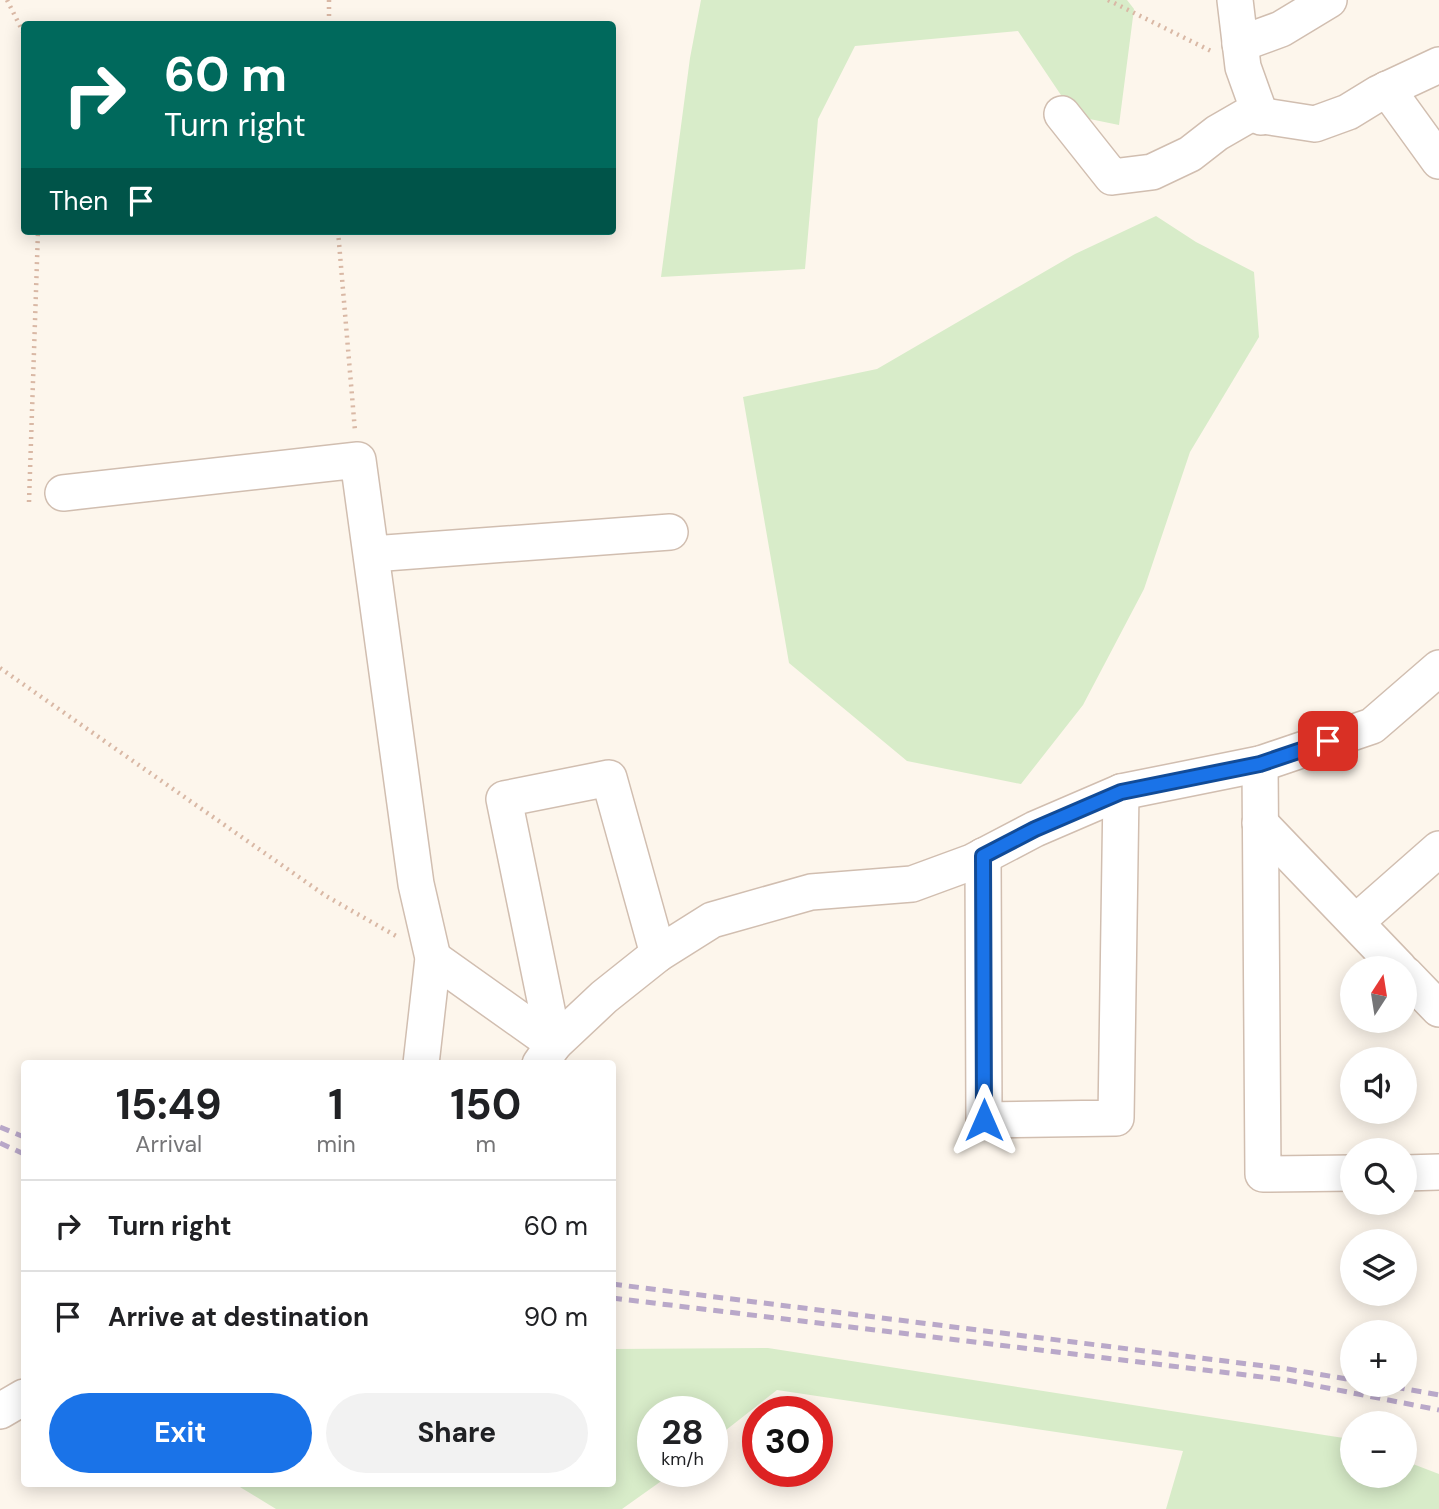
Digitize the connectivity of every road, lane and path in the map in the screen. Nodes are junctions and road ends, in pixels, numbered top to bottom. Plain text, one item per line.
1 (7, 0) edge
2 (329, 0) edge
3 (1108, 0) edge
4 (1235, 0) edge
5 (1329, 0) edge
6 (329, 21) edge
7 (21, 28) edge
8 (1242, 56) junction
9 (1439, 65) edge
10 (1387, 89) junction
11 (1062, 114) dead end
12 (1261, 117) junction
13 (1439, 161) edge
14 (38, 235) edge
15 (338, 235) edge
16 (358, 460) junction
17 (63, 493) dead end
18 (29, 502) dead end
19 (670, 532) dead end
20 (372, 554) junction
21 (0, 668) edge
22 (1439, 668) edge
23 (1260, 764) junction
24 (1121, 792) junction
25 (1260, 823) junction
26 (1439, 849) edge
27 (983, 856) junction
28 (1356, 922) junction
29 (658, 954) junction
30 (1388, 956) edge
31 (433, 958) junction
32 (1418, 987) edge
33 (1439, 1009) edge
34 (547, 1054) edge
35 (421, 1060) edge
36 (1417, 1172) edge
37 (1439, 1172) edge
38 (1340, 1173) edge
39 (21, 1399) edge
40 (0, 1411) edge

1 - 7 path
2 - 6 path
3 - 8 path
4 - 8 street
5 - 8 street
8 - 12 street
9 - 10 street
10 - 12 street
10 - 13 street
11 - 12 street
14 - 18 path
15 - 16 path
16 - 17 street
16 - 20 street
19 - 20 street
20 - 31 street
21 - 31 path
22 - 23 street
23 - 24 street
23 - 25 street
24 - 27 street
24 - 27 street
25 - 28 street
25 - 38 street
26 - 28 street
27 - 29 street
28 - 30 street
29 - 34 street
29 - 34 street
31 - 34 street
31 - 35 street
32 - 33 street
36 - 37 street
39 - 40 street

